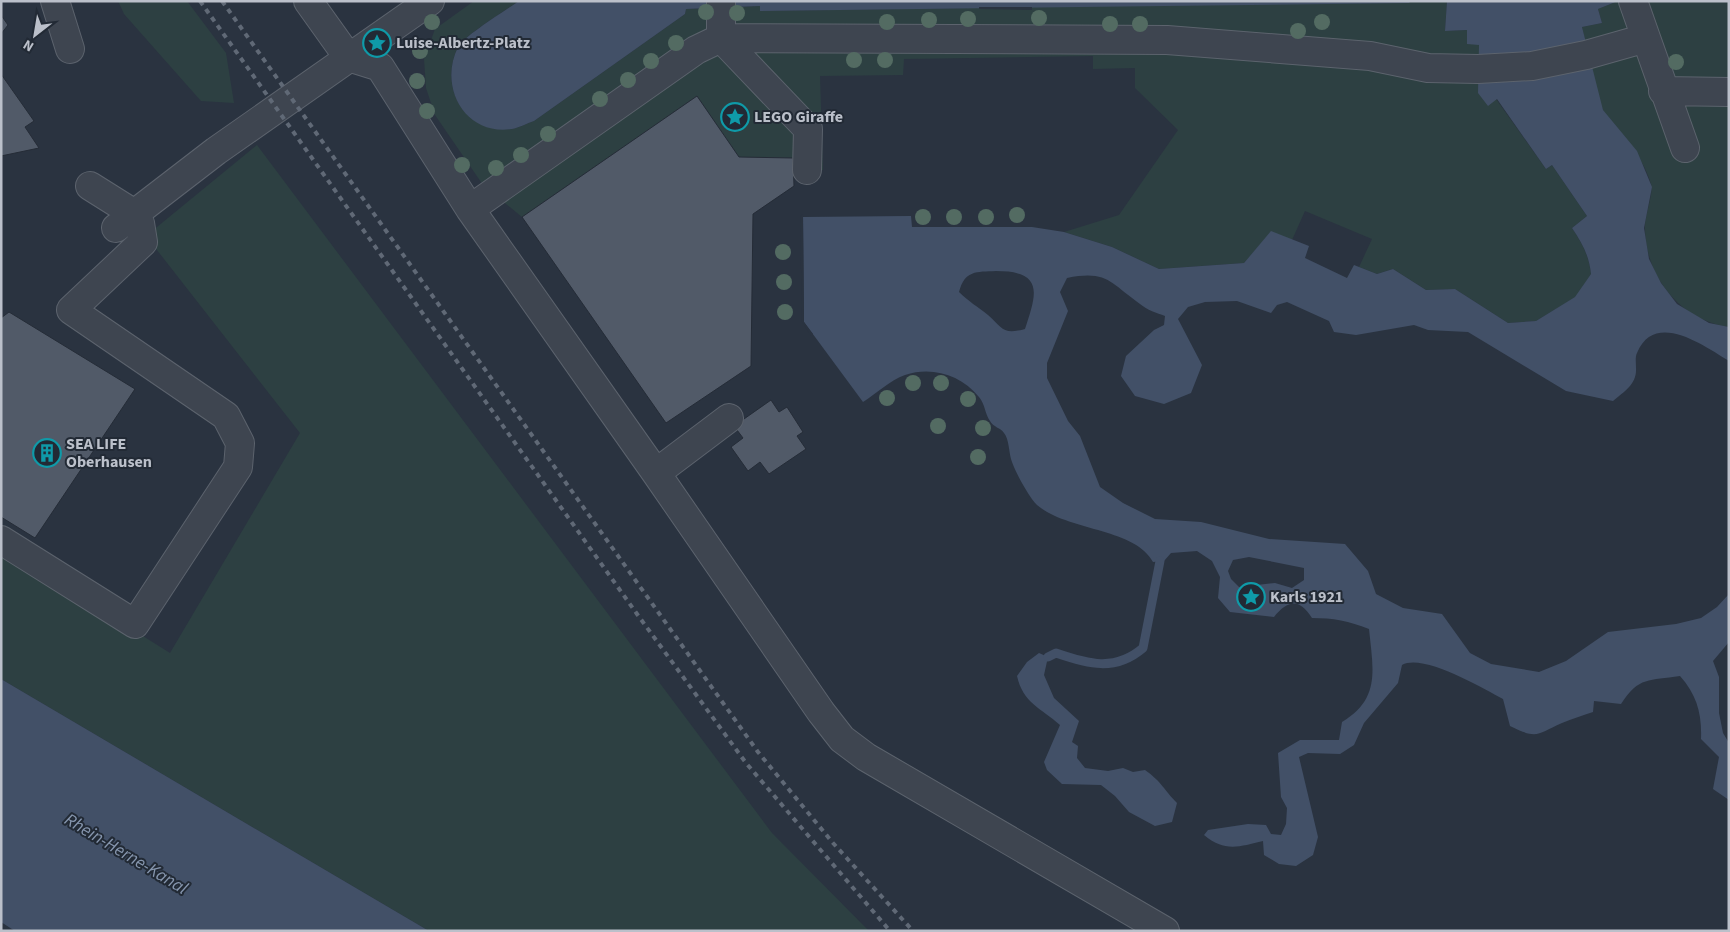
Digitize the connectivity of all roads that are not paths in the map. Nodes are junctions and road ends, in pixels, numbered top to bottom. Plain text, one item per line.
1 (55, 1) edge
2 (308, 1) edge
3 (430, 1) edge
4 (1633, 1) edge
5 (721, 4) edge
6 (721, 38) junction
7 (1646, 38) junction
8 (70, 49) dead end
9 (348, 57) junction
10 (1663, 91) junction
11 (1729, 92) edge
12 (1685, 148) dead end
13 (807, 170) dead end
14 (90, 186) dead end
15 (470, 209) junction
16 (125, 220) junction
17 (729, 418) dead end
18 (656, 473) junction
19 (1, 540) edge
20 (1165, 931) edge

1 - 8 street
2 - 9 street
3 - 9 street
4 - 7 street
5 - 6 street
6 - 7 street
6 - 13 street
6 - 15 street
7 - 10 street
9 - 15 street
9 - 16 street
10 - 11 street
10 - 12 street
14 - 16 street
15 - 18 street
16 - 19 street
17 - 18 street
18 - 20 street

